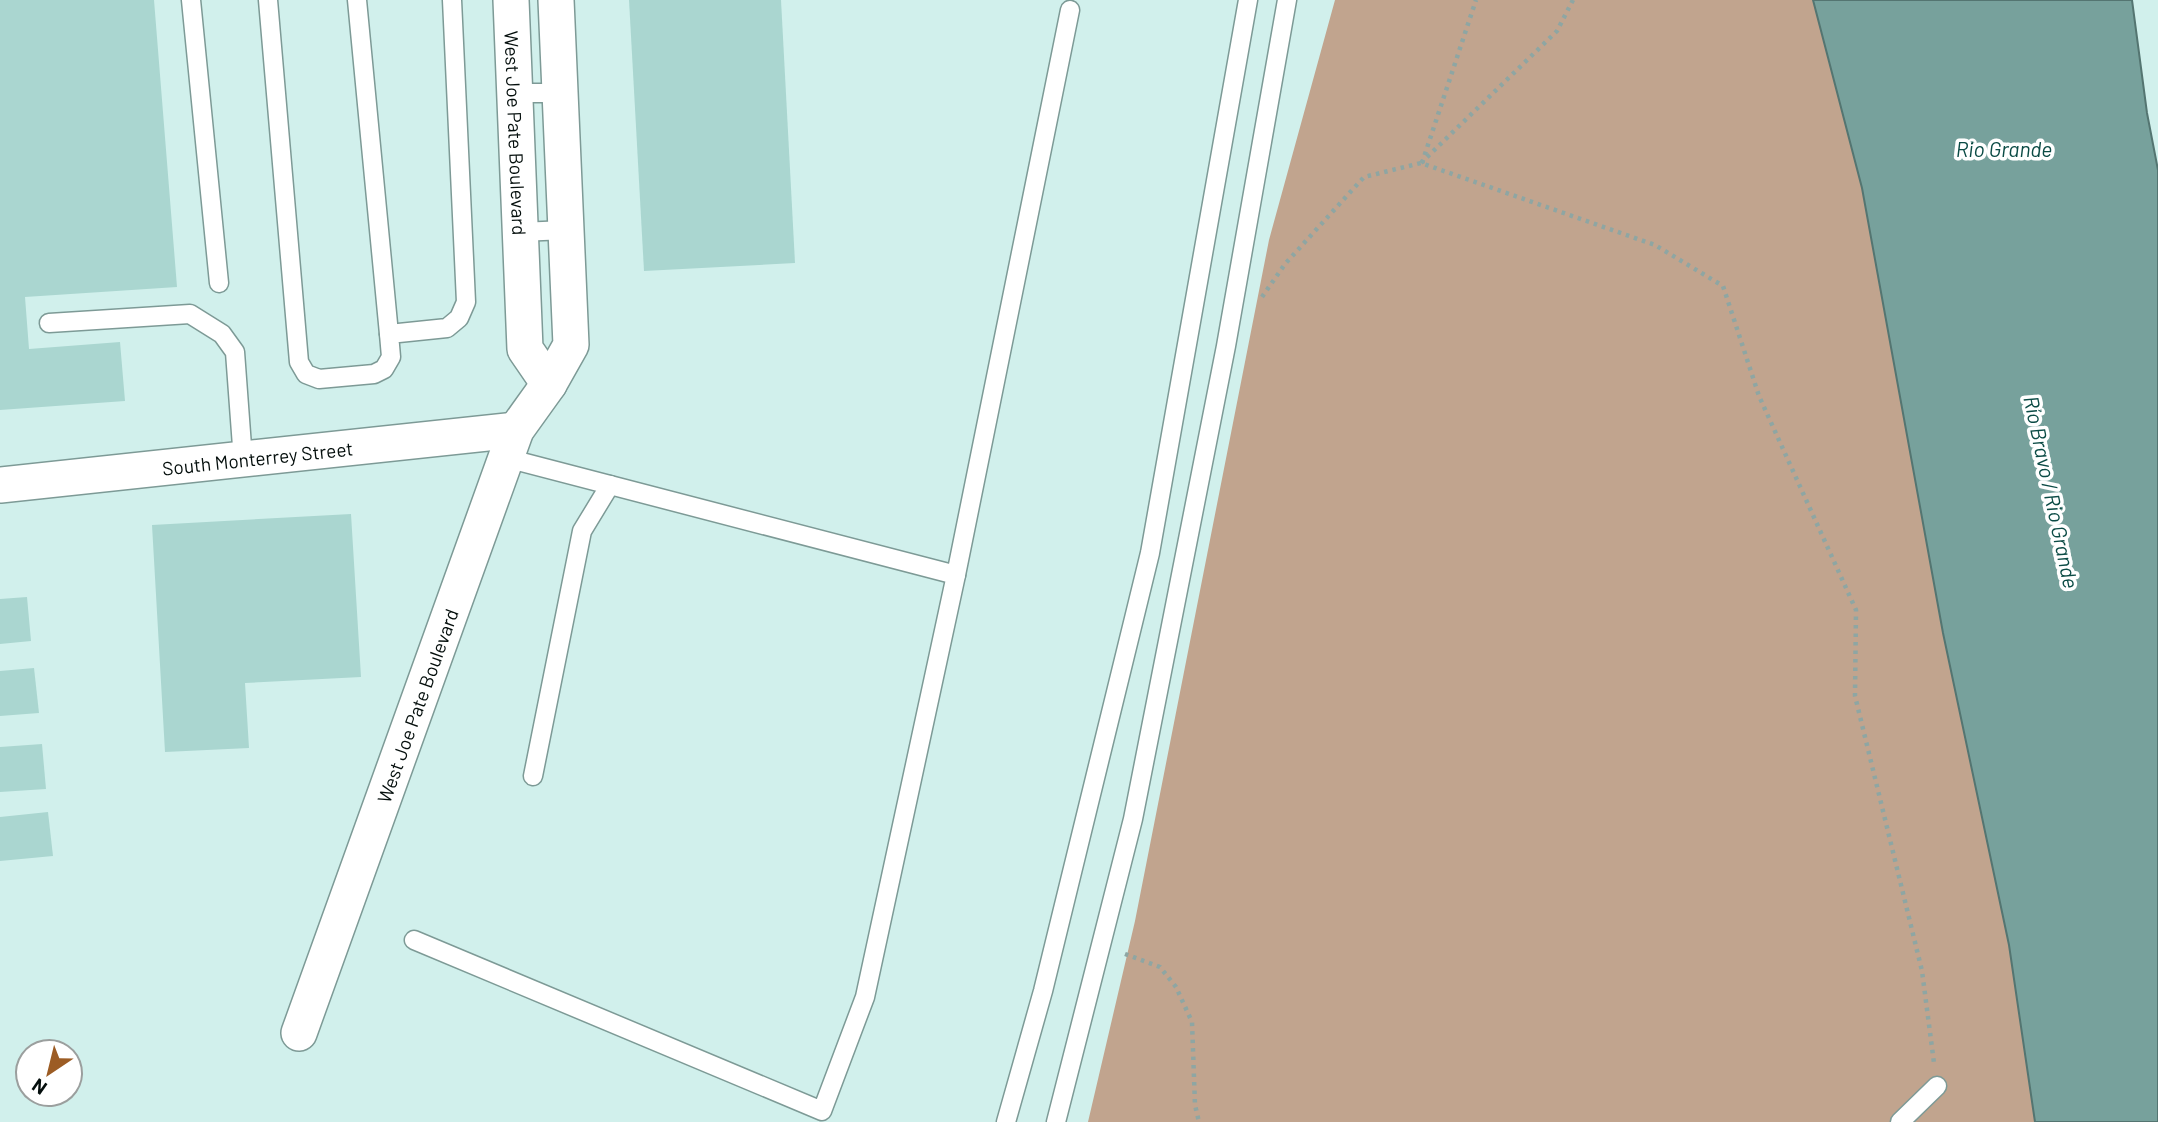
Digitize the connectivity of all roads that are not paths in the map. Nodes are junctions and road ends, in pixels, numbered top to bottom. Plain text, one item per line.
1 (191, 0) edge
2 (268, 0) edge
3 (357, 0) edge
4 (452, 0) edge
5 (511, 0) edge
6 (556, 0) edge
7 (1248, 0) edge
8 (1287, 0) edge
9 (1070, 10) dead end
10 (515, 93) junction
11 (560, 93) junction
12 (566, 230) junction
13 (520, 232) junction
14 (219, 283) dead end
15 (48, 323) dead end
16 (389, 334) junction
17 (549, 384) junction
18 (511, 444) junction
19 (243, 460) junction
20 (0, 485) edge
21 (610, 485) junction
22 (956, 575) junction
23 (533, 776) dead end
24 (414, 940) dead end
25 (299, 1032) dead end
26 (1937, 1086) road end
27 (1006, 1122) edge
28 (1056, 1122) edge
29 (1900, 1122) edge

1 - 14 lane
2 - 16 lane
3 - 16 lane
4 - 16 lane
5 - 10 street, West Joe Pate Boulevard
6 - 11 street, West Joe Pate Boulevard
7 - 27 lane
8 - 28 lane
9 - 22 lane
10 - 11 lane
10 - 13 street, West Joe Pate Boulevard
11 - 12 street, West Joe Pate Boulevard
12 - 13 lane
12 - 17 street, West Joe Pate Boulevard
13 - 17 street, West Joe Pate Boulevard
15 - 19 lane
17 - 18 street, West Joe Pate Boulevard
18 - 19 street, South Monterrey Street
18 - 21 lane
18 - 25 street, West Joe Pate Boulevard
19 - 20 street, South Monterrey Street
21 - 22 lane
21 - 23 lane
22 - 24 lane
26 - 29 lane

